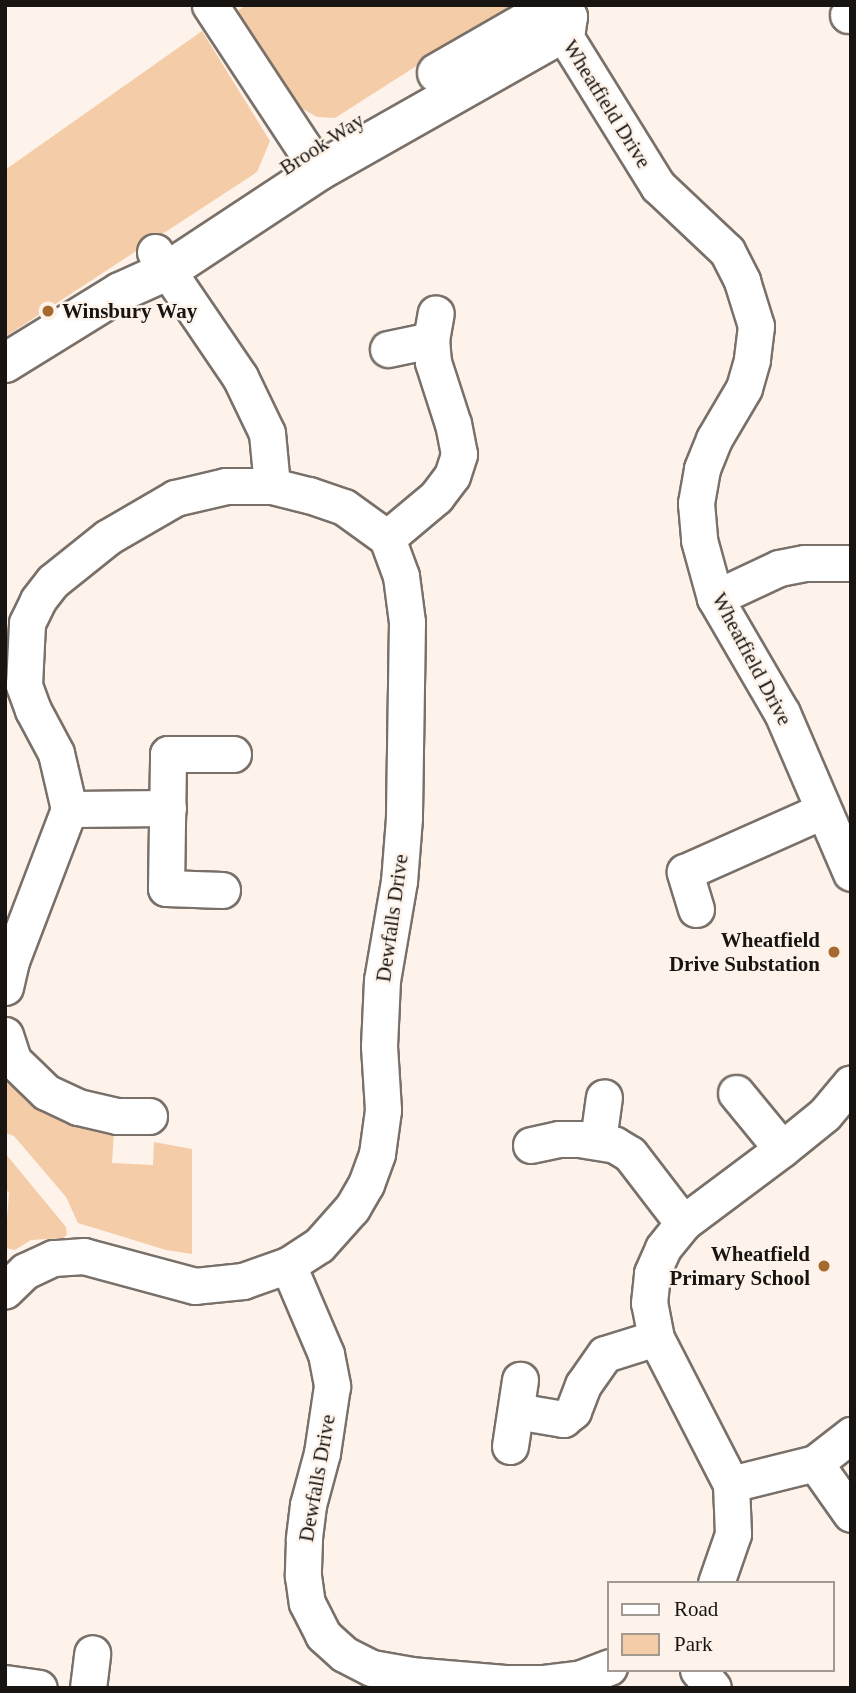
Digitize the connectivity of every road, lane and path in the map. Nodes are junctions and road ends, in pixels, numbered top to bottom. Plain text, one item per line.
1 (210, 5) edge
2 (559, 18) edge
3 (313, 161) junction
4 (162, 261) junction
5 (388, 349) dead end
6 (5, 363) edge
7 (272, 486) junction
8 (387, 538) junction
9 (851, 563) edge
10 (715, 598) junction
11 (16, 619) edge
12 (233, 754) dead end
13 (167, 808) junction
14 (69, 809) junction
15 (822, 811) junction
16 (847, 852) edge
17 (222, 890) dead end
18 (696, 909) dead end
19 (5, 987) edge
20 (8, 1053) edge
21 (851, 1083) edge
22 (736, 1093) dead end
23 (604, 1097) dead end
24 (149, 1116) dead end
25 (598, 1140) junction
26 (531, 1145) dead end
27 (782, 1149) junction
28 (683, 1223) junction
29 (288, 1265) junction
30 (5, 1290) edge
31 (656, 1338) junction
32 (851, 1435) edge
33 (510, 1446) dead end
34 (815, 1463) junction
35 (731, 1484) junction
36 (851, 1514) edge
37 (717, 1581) edge
38 (92, 1653) dead end
39 (608, 1667) edge
40 (700, 1672) edge
41 (368, 1678) edge
42 (5, 1684) edge
43 (39, 1688) edge
44 (88, 1688) edge
45 (713, 1688) edge

1 - 3 street
2 - 3 street, Brook Way
2 - 10 street, Wheatfield Drive
3 - 4 street, Brook Way
4 - 6 street, Brook Way
4 - 7 street
5 - 8 street
7 - 8 street
7 - 11 street
8 - 29 street, Dewfalls Drive
9 - 10 street
10 - 15 street, Wheatfield Drive
11 - 14 street
12 - 13 street
13 - 14 street
13 - 17 street
14 - 19 street
15 - 16 street, Wheatfield Drive
15 - 18 street
20 - 24 street
21 - 27 street
22 - 27 street
23 - 25 street
25 - 26 street
25 - 28 street
27 - 28 street
28 - 31 street
29 - 30 street, Dewfalls Drive
29 - 41 street, Dewfalls Drive
31 - 33 street
31 - 35 street
32 - 34 street
34 - 35 street
34 - 36 street
35 - 37 street
38 - 44 street
39 - 41 street, Dewfalls Drive
40 - 45 street
42 - 43 street

